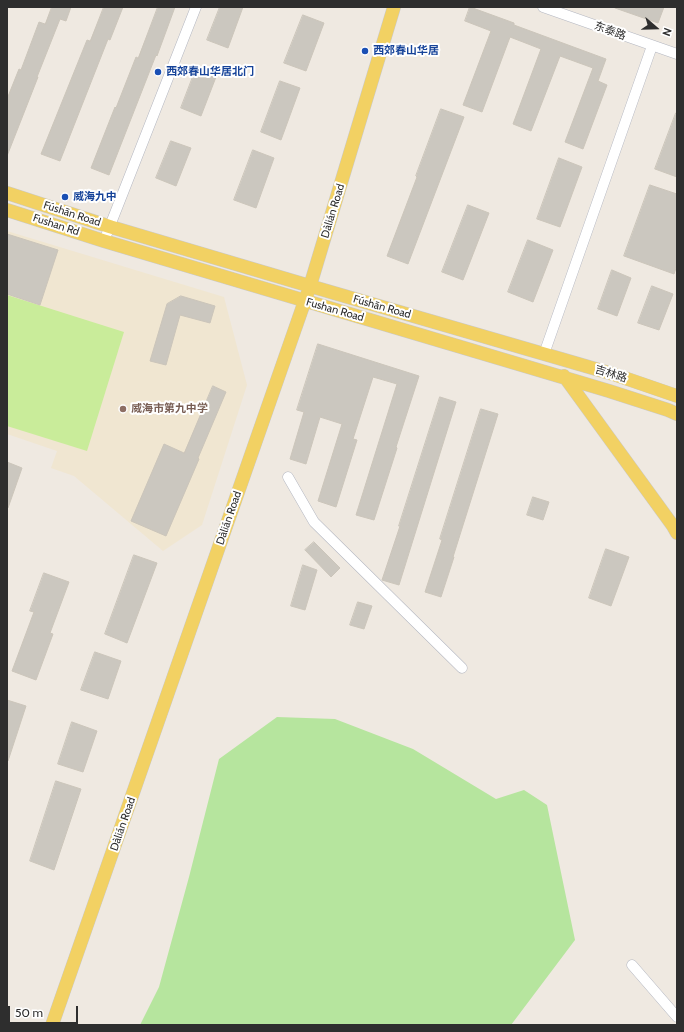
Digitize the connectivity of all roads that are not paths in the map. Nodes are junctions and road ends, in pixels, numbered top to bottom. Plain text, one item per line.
1 (196, 7) edge
2 (394, 7) edge
3 (543, 7) edge
4 (652, 46) junction
5 (677, 54) edge
6 (7, 193) edge
7 (7, 210) edge
8 (111, 226) junction
9 (104, 241) junction
10 (310, 286) junction
11 (305, 302) junction
12 (544, 354) junction
13 (566, 378) junction
14 (677, 396) edge
15 (677, 414) edge
16 (288, 477) dead end
17 (677, 533) edge
18 (462, 668) dead end
19 (632, 965) dead end
20 (677, 1017) edge
21 (52, 1025) edge

1 - 8 street
2 - 10 main road, Dàlián Road
3 - 4 street, 东泰路
4 - 5 street, 东泰路
4 - 12 street
6 - 8 main road, Fúshān Road
7 - 9 main road, Fushan Rd
8 - 9 street
8 - 10 main road, Fúshān Road
9 - 11 main road, Fushan Road
10 - 11 main road, Dàlián Road
10 - 12 main road, Fúshān Road
11 - 13 main road, Fushan Road
11 - 21 main road, Dàlián Road
12 - 13 main road
12 - 14 main road, 吉林路
13 - 15 main road, 吉林路
13 - 17 main road
16 - 18 street
19 - 20 street

